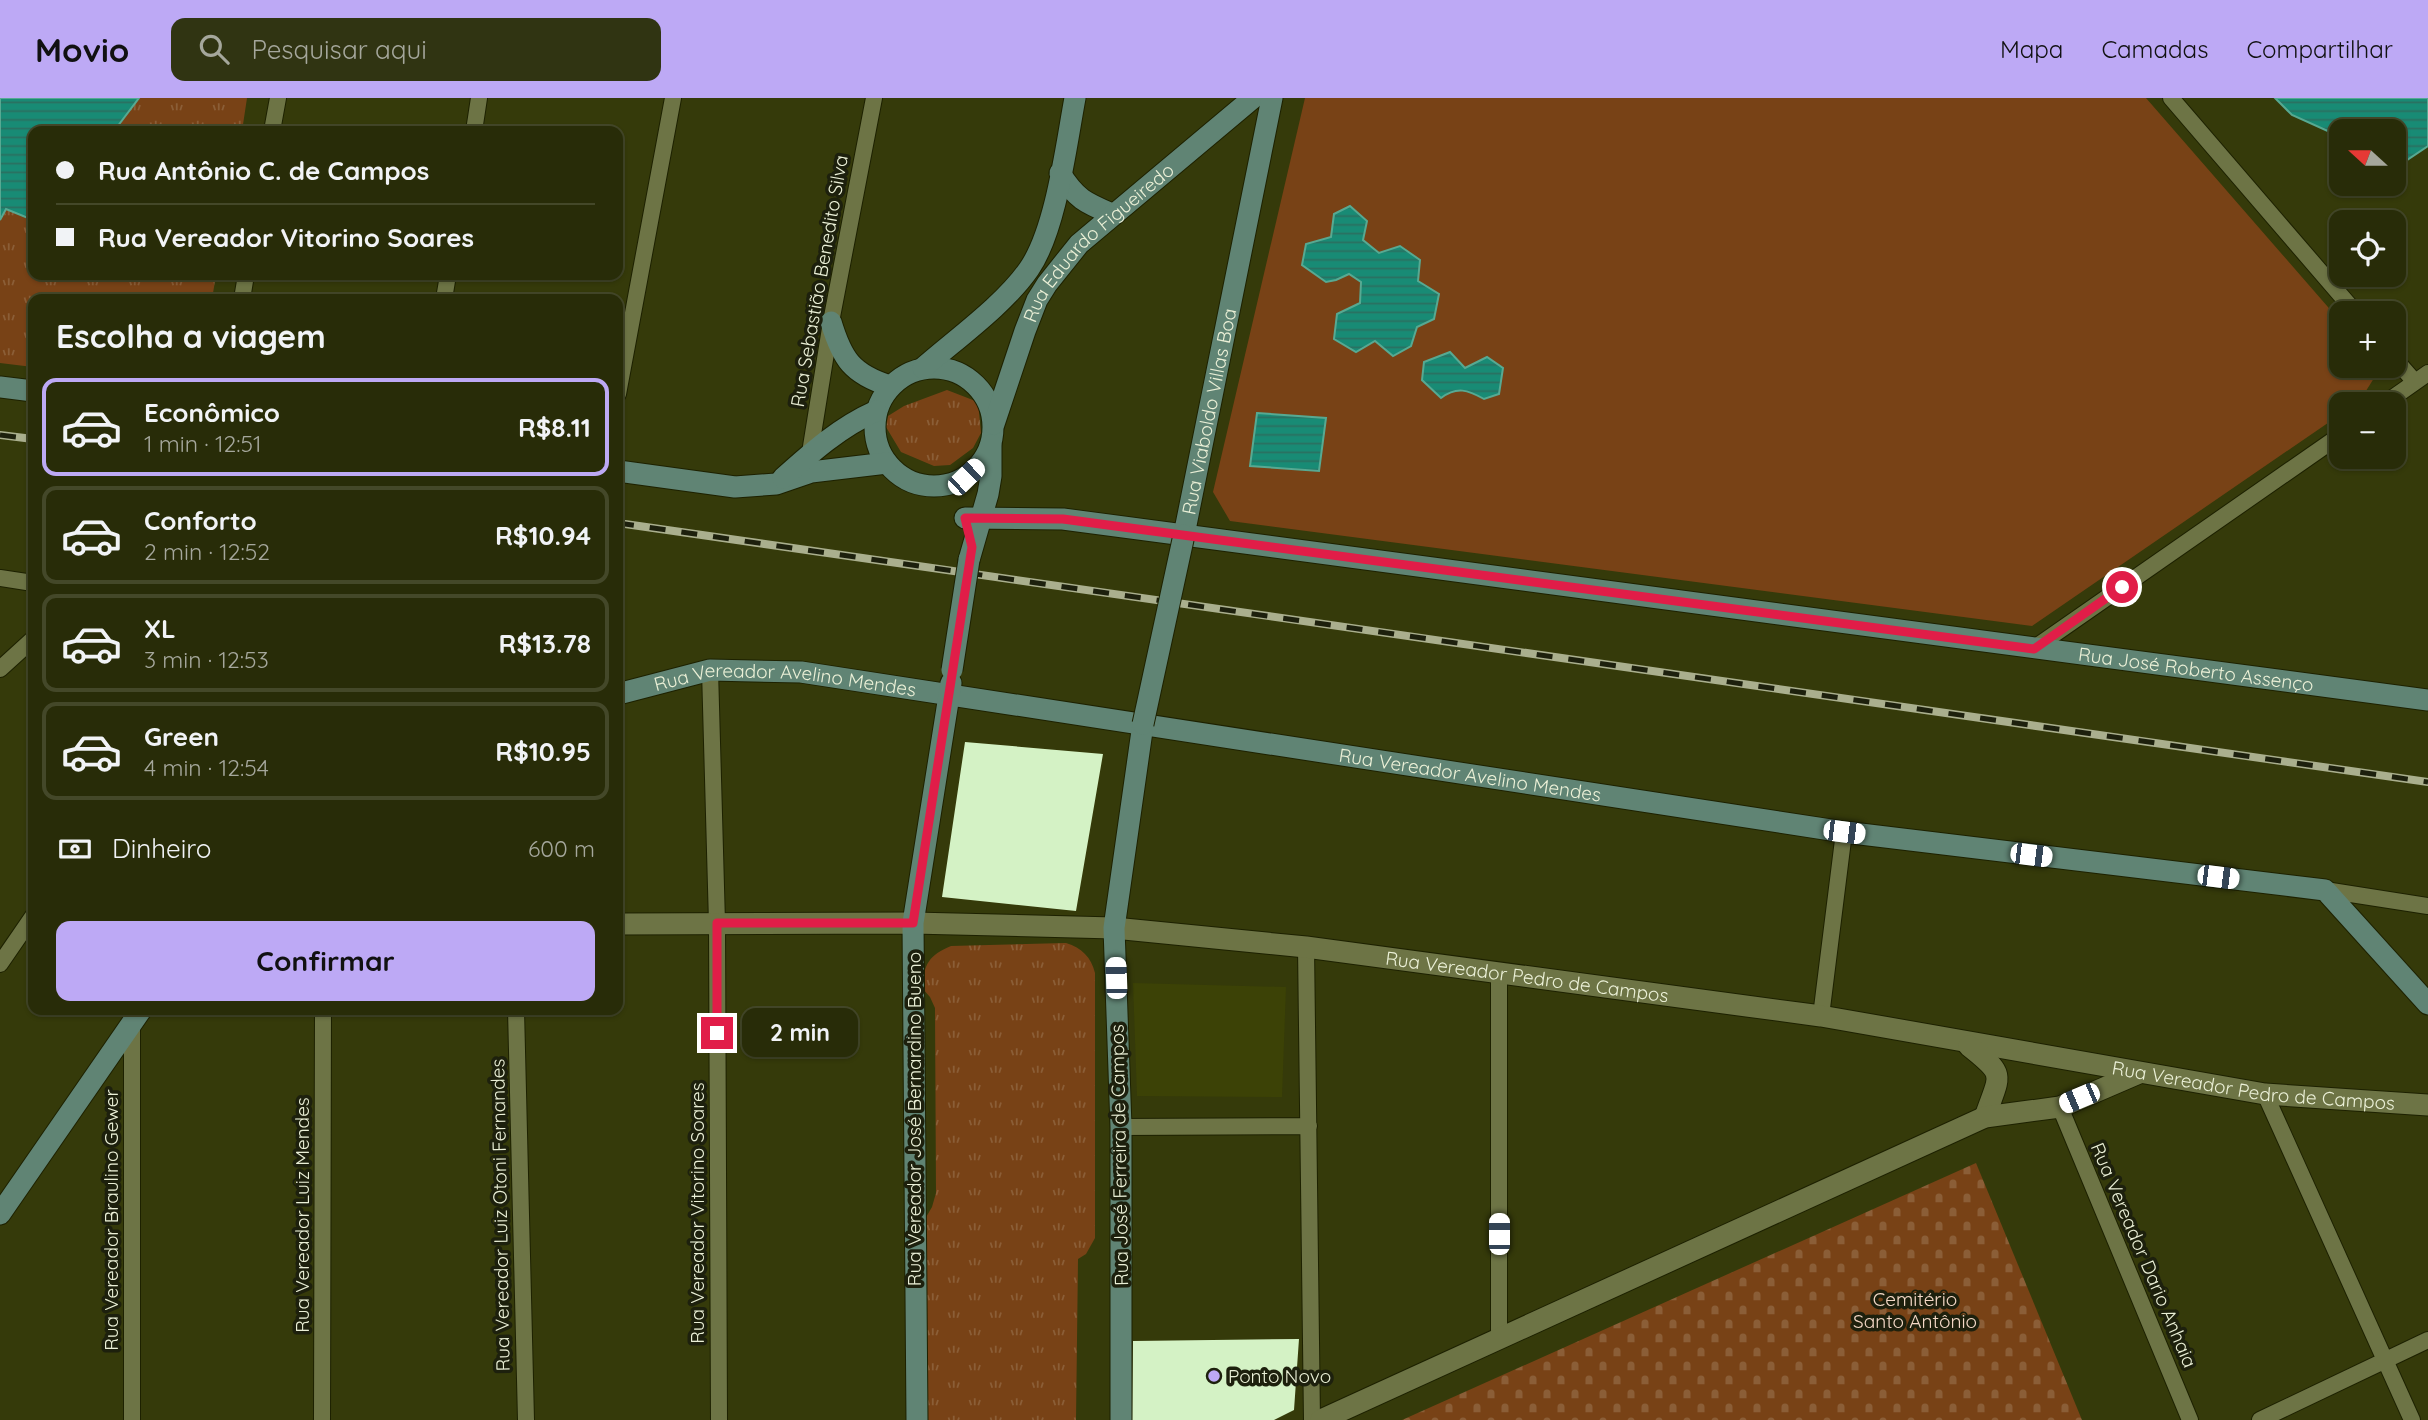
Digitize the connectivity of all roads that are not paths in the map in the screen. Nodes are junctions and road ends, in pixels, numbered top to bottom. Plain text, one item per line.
1 (278, 98) edge
2 (480, 98) edge
3 (673, 98) edge
4 (874, 98) edge
5 (1075, 98) edge
6 (1253, 98) edge
7 (1272, 98) edge
8 (2171, 98) edge
9 (273, 126) edge
10 (475, 126) edge
11 (1060, 173) junction
12 (1112, 214) junction
13 (2346, 301) edge
14 (831, 322) junction
15 (623, 367) edge
16 (2406, 367) edge
17 (923, 368) junction
18 (2421, 378) edge
19 (890, 386) junction
20 (0, 387) edge
21 (28, 390) edge
22 (2401, 392) edge
23 (876, 411) junction
24 (993, 433) junction
25 (2329, 443) edge
26 (810, 463) junction
27 (887, 463) junction
28 (623, 472) edge
29 (947, 485) junction
30 (973, 518) junction
31 (1184, 535) junction
32 (0, 578) edge
33 (28, 582) edge
34 (28, 644) edge
35 (2034, 649) junction
36 (0, 669) edge
37 (710, 670) junction
38 (623, 693) edge
39 (950, 695) junction
40 (2428, 700) edge
41 (1143, 724) junction
42 (1844, 832) junction
43 (2325, 890) junction
44 (2428, 906) edge
45 (28, 923) edge
46 (717, 923) junction
47 (913, 923) junction
48 (623, 924) edge
49 (1114, 928) junction
50 (1306, 947) junction
51 (0, 964) edge
52 (1499, 973) junction
53 (2428, 1004) edge
54 (136, 1015) edge
55 (323, 1015) edge
56 (516, 1015) edge
57 (1821, 1016) junction
58 (1964, 1043) junction
59 (2139, 1073) junction
60 (2265, 1094) junction
61 (2428, 1105) edge
62 (2060, 1107) junction
63 (1985, 1117) junction
64 (1309, 1126) junction
65 (1121, 1127) junction
66 (0, 1214) edge
67 (1499, 1338) junction
68 (2428, 1340) edge
69 (2386, 1360) junction
70 (132, 1420) edge
71 (322, 1420) edge
72 (526, 1420) edge
73 (719, 1420) edge
74 (917, 1420) edge
75 (1121, 1420) edge
76 (1312, 1420) edge
77 (1321, 1420) edge
78 (2190, 1420) edge
79 (2260, 1420) edge
80 (2412, 1420) edge

1 - 9 street
2 - 10 street
3 - 15 street
4 - 14 street, Rua Sebastião Benedito Silva
5 - 11 main road
6 - 12 main road, Rua Eduardo Figueiredo
7 - 31 main road, Rua Viaboldo Villas Boa
8 - 13 street
11 - 12 main road
11 - 17 main road
12 - 24 main road, Rua Eduardo Figueiredo
14 - 19 main road
14 - 26 street, Rua Sebastião Benedito Silva
16 - 18 street
17 - 19 main road
17 - 24 main road
18 - 22 street
19 - 23 main road
20 - 21 main road
23 - 26 main road
23 - 27 main road
24 - 29 main road
24 - 30 main road, Rua Vereador José Bernardino Bueno
25 - 35 street
26 - 27 main road
26 - 28 main road
27 - 29 main road
29 - 30 main road
30 - 31 main road, Rua José Roberto Assenço
30 - 39 main road, Rua Vereador José Bernardino Bueno, bridge
31 - 35 main road, Rua José Roberto Assenço
31 - 41 main road, Rua Viaboldo Villas Boa, bridge
32 - 33 street
34 - 36 street
35 - 40 main road, Rua José Roberto Assenço
37 - 38 main road, Rua Vereador Avelino Mendes
37 - 39 main road, Rua Vereador Avelino Mendes
37 - 46 street, Rua Vereador Vitorino Soares
39 - 41 main road, Rua Vereador Avelino Mendes
39 - 47 main road, Rua Vereador José Bernardino Bueno
41 - 42 main road, Rua Vereador Avelino Mendes
41 - 49 main road, Rua José Ferreira de Campos
42 - 43 main road, Rua Vereador Avelino Mendes
42 - 57 street
43 - 44 street
43 - 53 main road
45 - 51 street
46 - 47 street, Rua Vereador Pedro de Campos
46 - 48 street, Rua Vereador Pedro de Campos
46 - 73 street, Rua Vereador Vitorino Soares
47 - 49 street, Rua Vereador Pedro de Campos
47 - 74 main road, Rua Vereador José Bernardino Bueno
49 - 50 street, Rua Vereador Pedro de Campos
49 - 65 main road, Rua José Ferreira de Campos
50 - 52 street, Rua Vereador Pedro de Campos
50 - 64 street
52 - 57 street, Rua Vereador Pedro de Campos
52 - 67 street
54 - 66 main road
54 - 70 street, Rua Vereador Braulino Gewer
55 - 71 street, Rua Vereador Luiz Mendes
56 - 72 street, Rua Vereador Luiz Otoni Fernandes
57 - 58 street, Rua Vereador Pedro de Campos
58 - 59 street, Rua Vereador Pedro de Campos
58 - 63 street
59 - 60 street, Rua Vereador Pedro de Campos
59 - 62 street
60 - 61 street, Rua Vereador Pedro de Campos
60 - 69 street
62 - 63 street
62 - 78 street, Rua Vereador Dario Anhaia
63 - 67 street
64 - 65 street
64 - 76 street
65 - 75 main road, Rua José Ferreira de Campos
67 - 77 street
68 - 69 street
69 - 79 street
69 - 80 street

